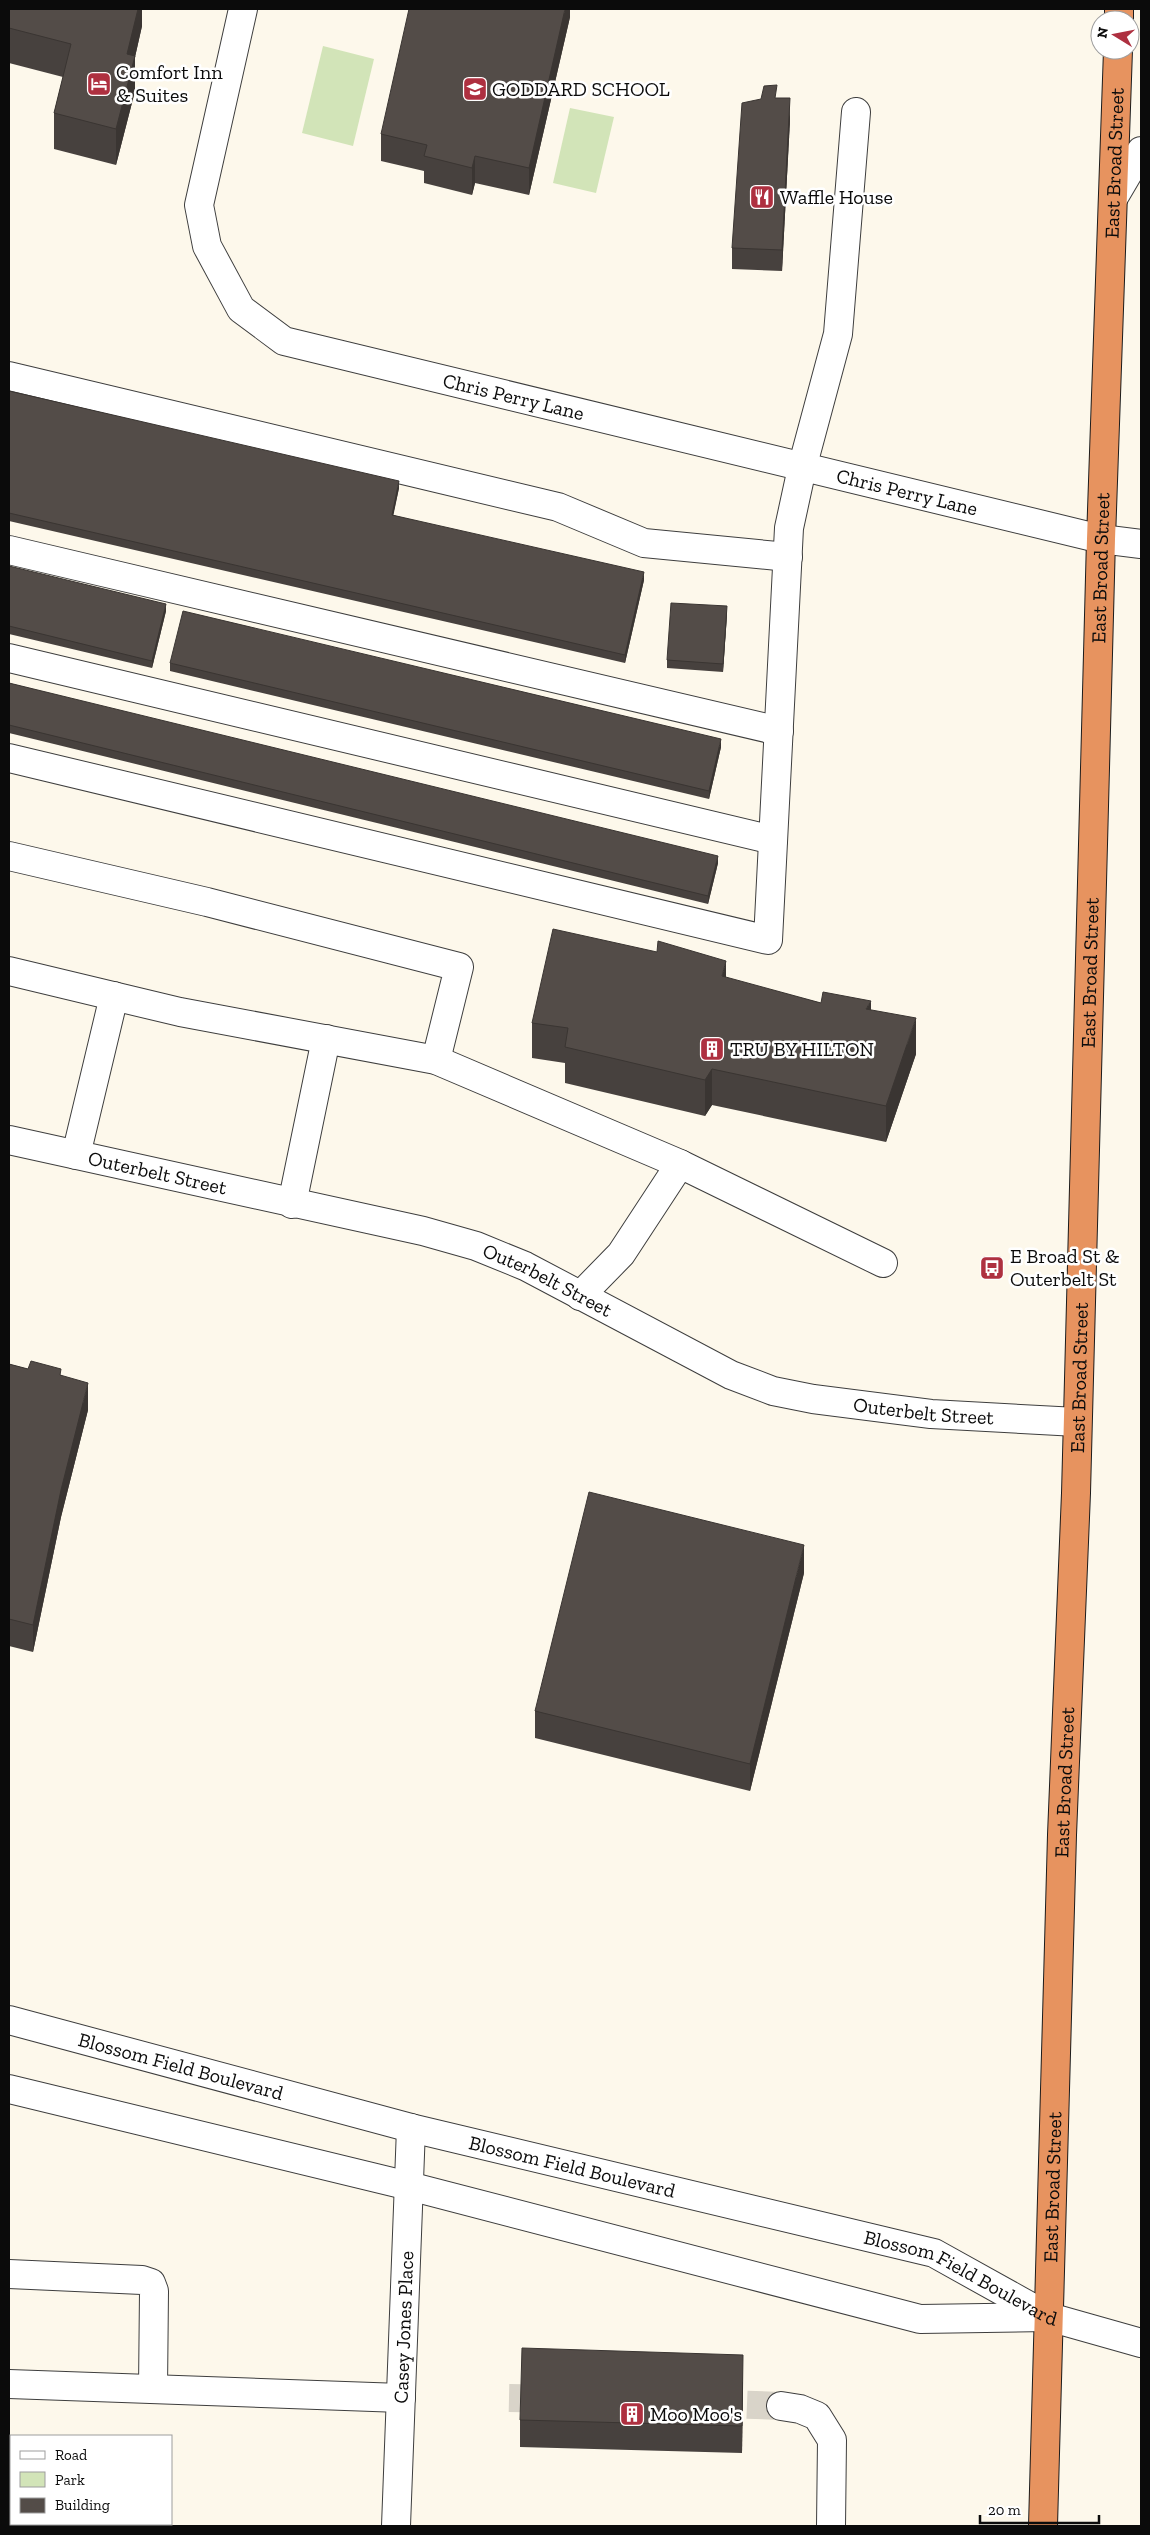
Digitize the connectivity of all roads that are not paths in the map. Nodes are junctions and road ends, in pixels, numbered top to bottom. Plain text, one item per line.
1 (243, 9) edge
2 (1118, 60) edge
3 (856, 112) dead end
4 (1141, 151) edge
5 (1114, 197) junction
6 (9, 376) edge
7 (802, 468) junction
8 (1101, 539) junction
9 (1141, 544) edge
10 (9, 550) edge
11 (788, 557) junction
12 (9, 658) edge
13 (779, 731) junction
14 (9, 758) edge
15 (773, 840) junction
16 (9, 856) edge
17 (9, 971) edge
18 (114, 996) junction
19 (326, 1039) junction
20 (436, 1060) junction
21 (9, 1140) edge
22 (76, 1154) junction
23 (680, 1164) junction
24 (292, 1204) junction
25 (883, 1263) dead end
26 (580, 1296) junction
27 (1077, 1422) junction
28 (9, 2020) edge
29 (9, 2089) edge
30 (411, 2128) junction
31 (409, 2186) junction
32 (9, 2274) edge
33 (1049, 2317) junction
34 (1141, 2344) edge
35 (9, 2384) edge
36 (153, 2389) junction
37 (401, 2398) junction
38 (781, 2406) tunnel mouth
39 (396, 2526) edge
40 (831, 2526) edge
41 (1043, 2526) edge

1 - 7 street, Chris Perry Lane
2 - 5 highway, East Broad Street
3 - 7 street
4 - 5 street
5 - 8 highway, East Broad Street
6 - 11 street
7 - 8 street, Chris Perry Lane
7 - 11 street
8 - 9 street, Chris Perry Lane
8 - 27 highway, East Broad Street
10 - 13 street
11 - 13 street
12 - 15 street
13 - 15 street
14 - 15 street
16 - 20 street
17 - 18 street
18 - 19 street
18 - 22 street
19 - 20 street
19 - 24 street
20 - 23 street
21 - 22 street, Outerbelt Street
22 - 24 street, Outerbelt Street
23 - 25 street
23 - 26 street
24 - 26 street, Outerbelt Street
26 - 27 street, Outerbelt Street
27 - 33 highway, East Broad Street
28 - 30 street, Blossom Field Boulevard
29 - 31 street, Blossom Field Boulevard
30 - 31 street, Casey Jones Place
30 - 33 street, Blossom Field Boulevard
31 - 33 street, Blossom Field Boulevard
31 - 37 street, Casey Jones Place
32 - 36 street
33 - 34 street
33 - 41 highway, East Broad Street
35 - 36 street
36 - 37 street
37 - 39 street, Casey Jones Place
38 - 40 street

